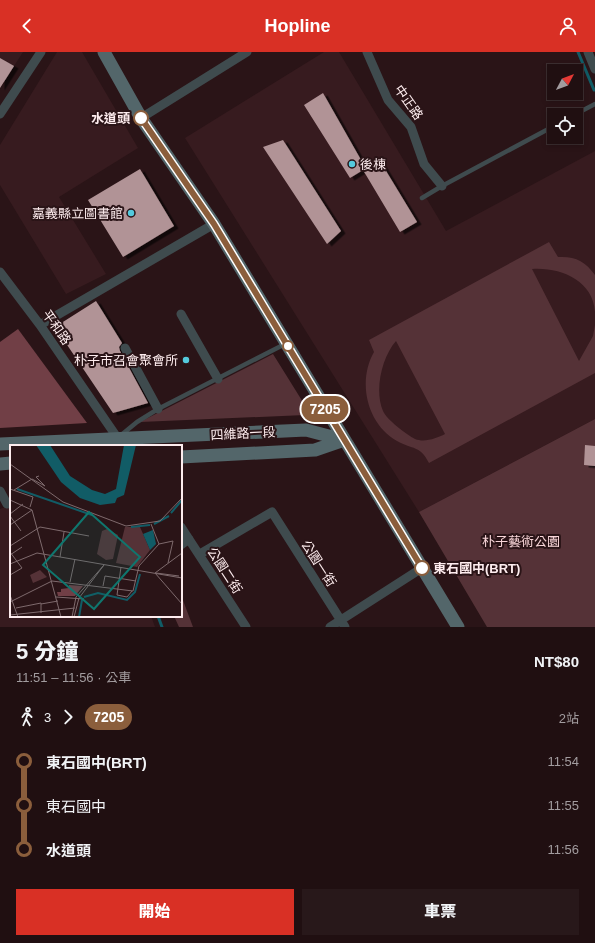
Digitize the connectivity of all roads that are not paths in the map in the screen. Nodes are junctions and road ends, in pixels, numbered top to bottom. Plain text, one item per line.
1 (41, 52) edge
2 (104, 52) edge
3 (247, 52) edge
4 (368, 52) edge
5 (588, 52) edge
6 (595, 69) edge
7 (595, 104) edge
8 (583, 110) edge
9 (0, 114) edge
10 (141, 118) junction
11 (547, 130) edge
12 (442, 186) junction
13 (422, 198) dead end
14 (214, 224) junction
15 (0, 272) edge
16 (181, 314) dead end
17 (40, 325) junction
18 (286, 344) junction
19 (125, 348) dead end
20 (218, 379) junction
21 (158, 409) junction
22 (344, 440) junction
23 (120, 442) edge
24 (0, 444) edge
25 (182, 458) edge
26 (10, 463) edge
27 (0, 464) edge
28 (0, 491) edge
29 (7, 504) dead end
30 (182, 528) edge
31 (190, 539) junction
32 (182, 544) edge
33 (200, 554) junction
34 (422, 568) junction
35 (343, 624) edge
36 (246, 627) edge
37 (330, 627) edge
38 (458, 627) edge

1 - 9 street
2 - 10 main road
3 - 10 street
4 - 12 street, 中正路
5 - 6 street
7 - 8 lane
10 - 14 main road
11 - 12 lane
12 - 13 lane
14 - 17 street
14 - 18 main road
15 - 17 street, 平和路
16 - 20 street
17 - 23 street, 平和路
18 - 20 lane
18 - 22 main road
19 - 21 street
20 - 21 lane
21 - 23 lane
22 - 23 main road, 四維路一段
22 - 25 main road, 四維路一段
22 - 34 main road
23 - 24 main road, 四維路一段
26 - 27 main road
28 - 29 street
30 - 31 street, 公園二街
31 - 32 street
31 - 33 street, 公園二街
33 - 35 street, 公園一街
33 - 36 street, 公園二街
34 - 35 street
34 - 38 main road
35 - 37 street

